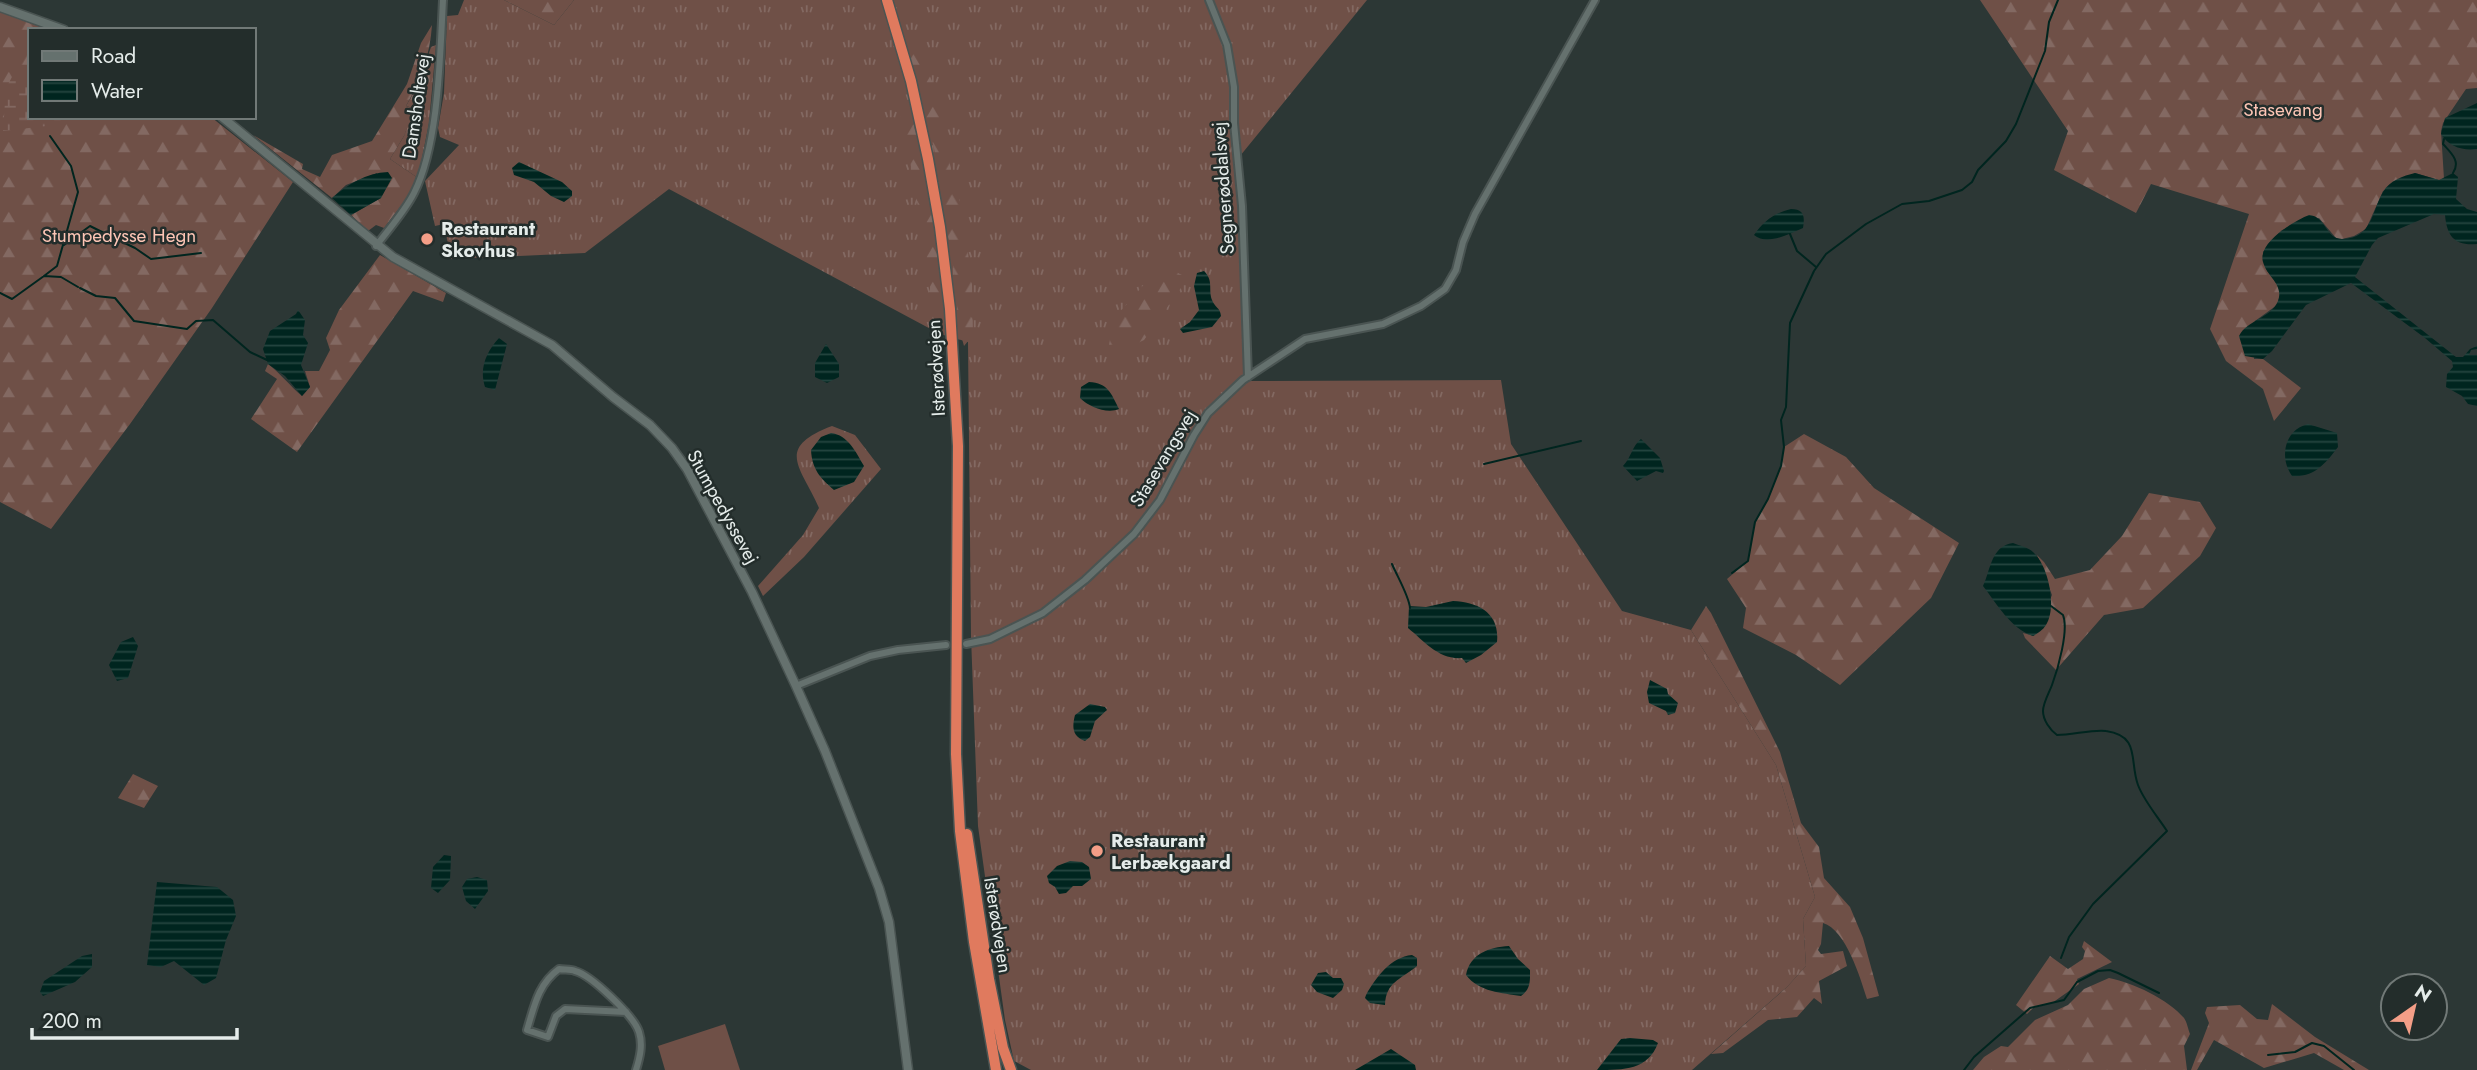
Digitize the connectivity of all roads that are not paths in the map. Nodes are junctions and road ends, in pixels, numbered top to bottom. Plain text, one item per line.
1 (443, 0) edge
2 (887, 0) edge
3 (1209, 0) edge
4 (1595, 0) edge
5 (0, 7) edge
6 (58, 28) edge
7 (224, 119) edge
8 (376, 246) junction
9 (1248, 377) junction
10 (966, 644) dead end
11 (946, 645) dead end
12 (796, 687) junction
13 (957, 741) junction
14 (626, 1013) junction
15 (636, 1070) edge
16 (908, 1070) edge
17 (996, 1070) edge
18 (1011, 1070) edge

1 - 8 street, Damsholtevej
2 - 13 highway, Isterødvejen
3 - 9 street, Segnerøddalsvej
4 - 9 street, Stasevangsvej
5 - 6 street
7 - 8 street, Stumpedyssevej
8 - 12 street, Stumpedyssevej
9 - 10 street, Stasevangsvej
11 - 12 street
12 - 16 street, Stumpedyssevej
13 - 17 highway, Isterødvejen
13 - 18 highway, Isterødvejen
14 - 14 street
14 - 15 street

